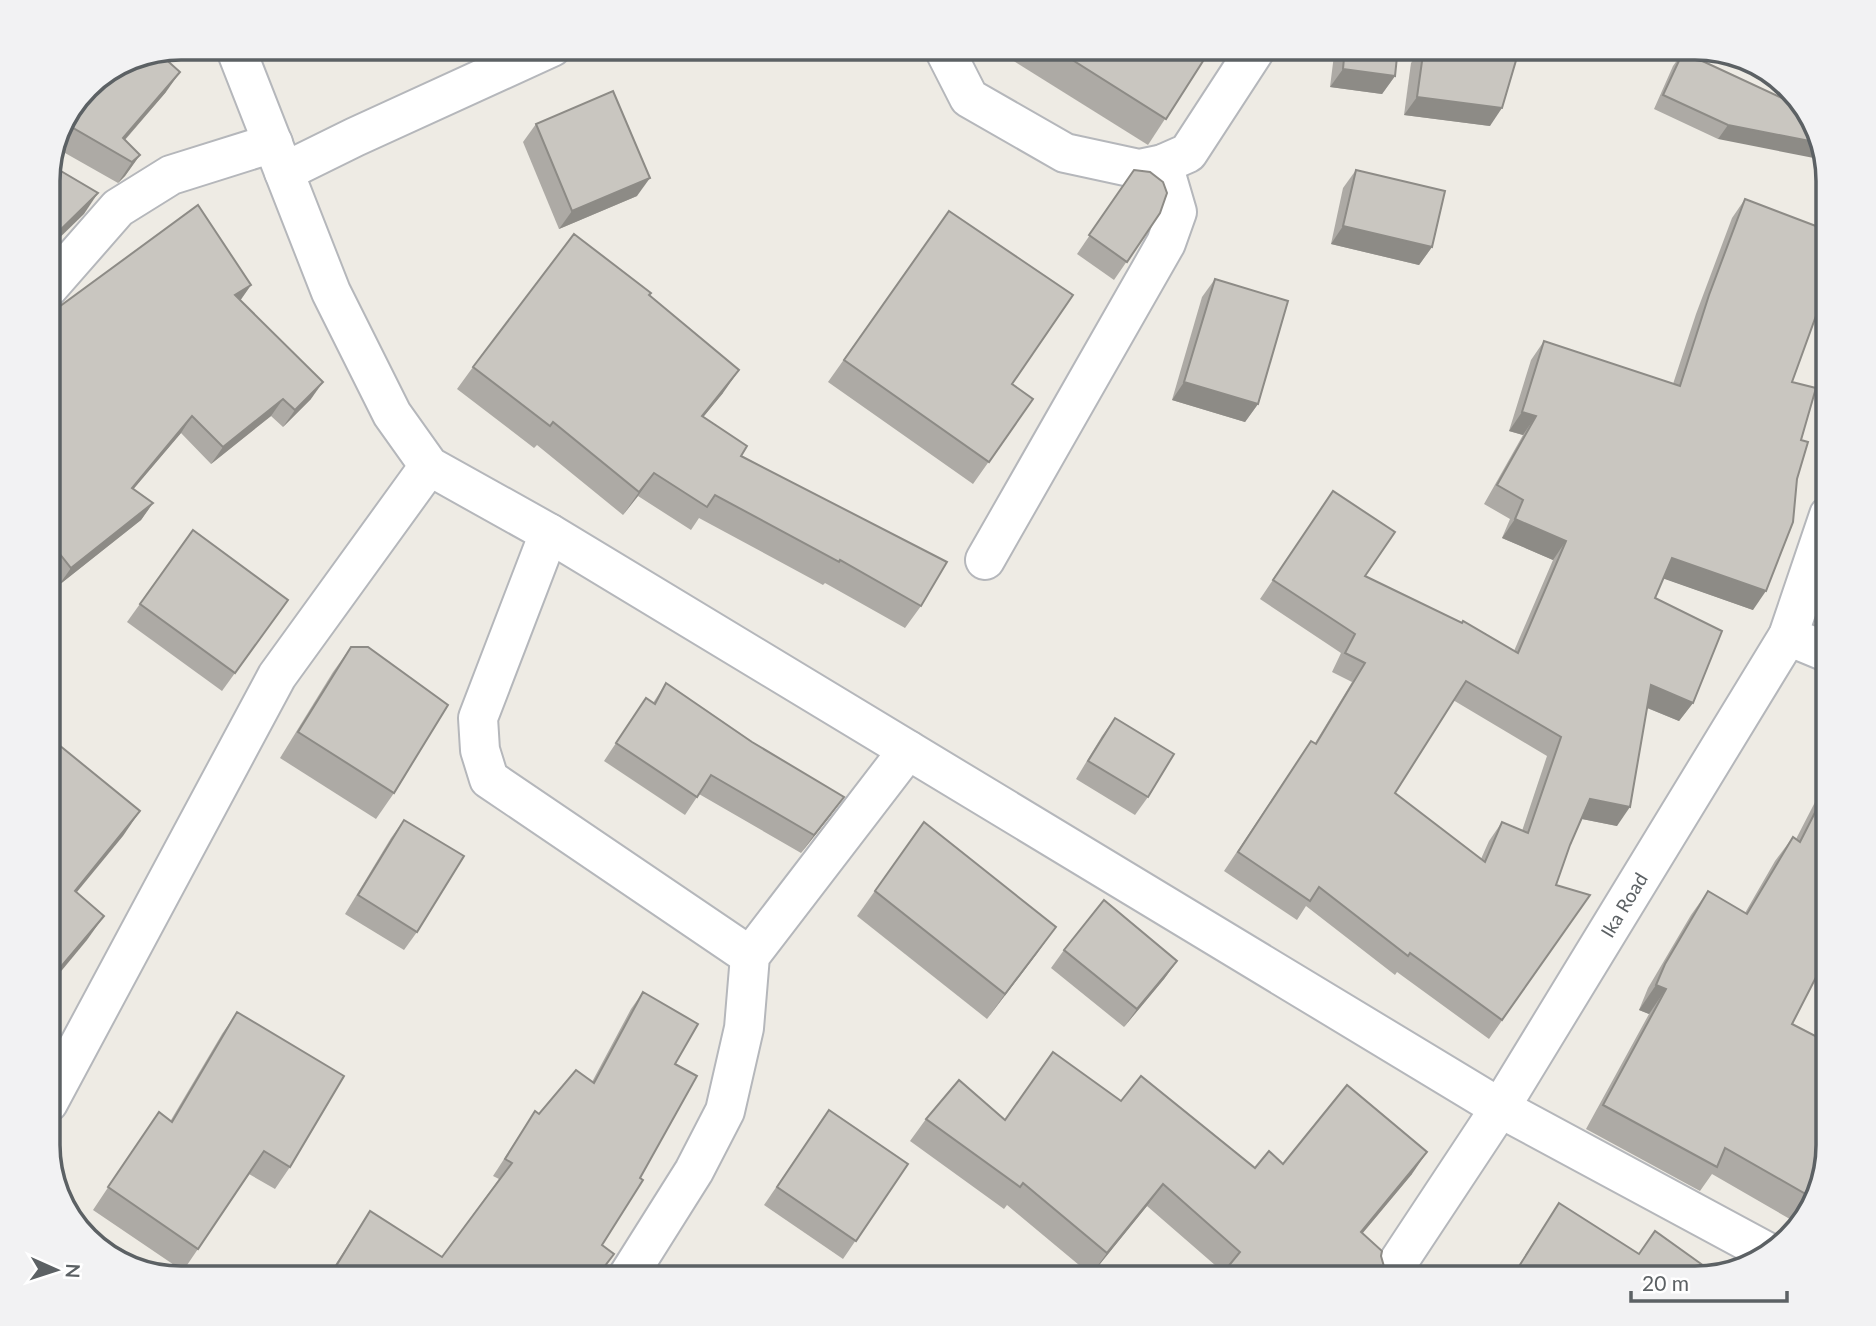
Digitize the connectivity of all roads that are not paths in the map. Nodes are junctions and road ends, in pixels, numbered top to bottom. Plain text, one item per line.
1 (240, 60) edge
2 (524, 60) edge
3 (950, 60) edge
4 (1249, 60) edge
5 (278, 158) junction
6 (1163, 164) junction
7 (83, 188) edge
8 (118, 208) junction
9 (60, 274) edge
10 (429, 466) junction
11 (550, 533) junction
12 (1816, 553) edge
13 (985, 560) dead end
14 (1788, 636) junction
15 (1816, 648) edge
16 (908, 750) junction
17 (750, 956) junction
18 (60, 1081) edge
19 (1500, 1108) junction
20 (1760, 1248) edge
21 (634, 1266) edge
22 (1396, 1266) edge

1 - 5 street
2 - 5 street
3 - 6 street
4 - 6 street
5 - 8 street
5 - 10 street
6 - 13 street
7 - 8 street
8 - 9 street
10 - 11 street
10 - 18 street
11 - 16 street
11 - 17 street
12 - 14 street, Ika Road
14 - 15 street
14 - 19 street, Ika Road
16 - 17 street
16 - 19 street
17 - 21 street
19 - 20 street
19 - 22 street, Ika Road

